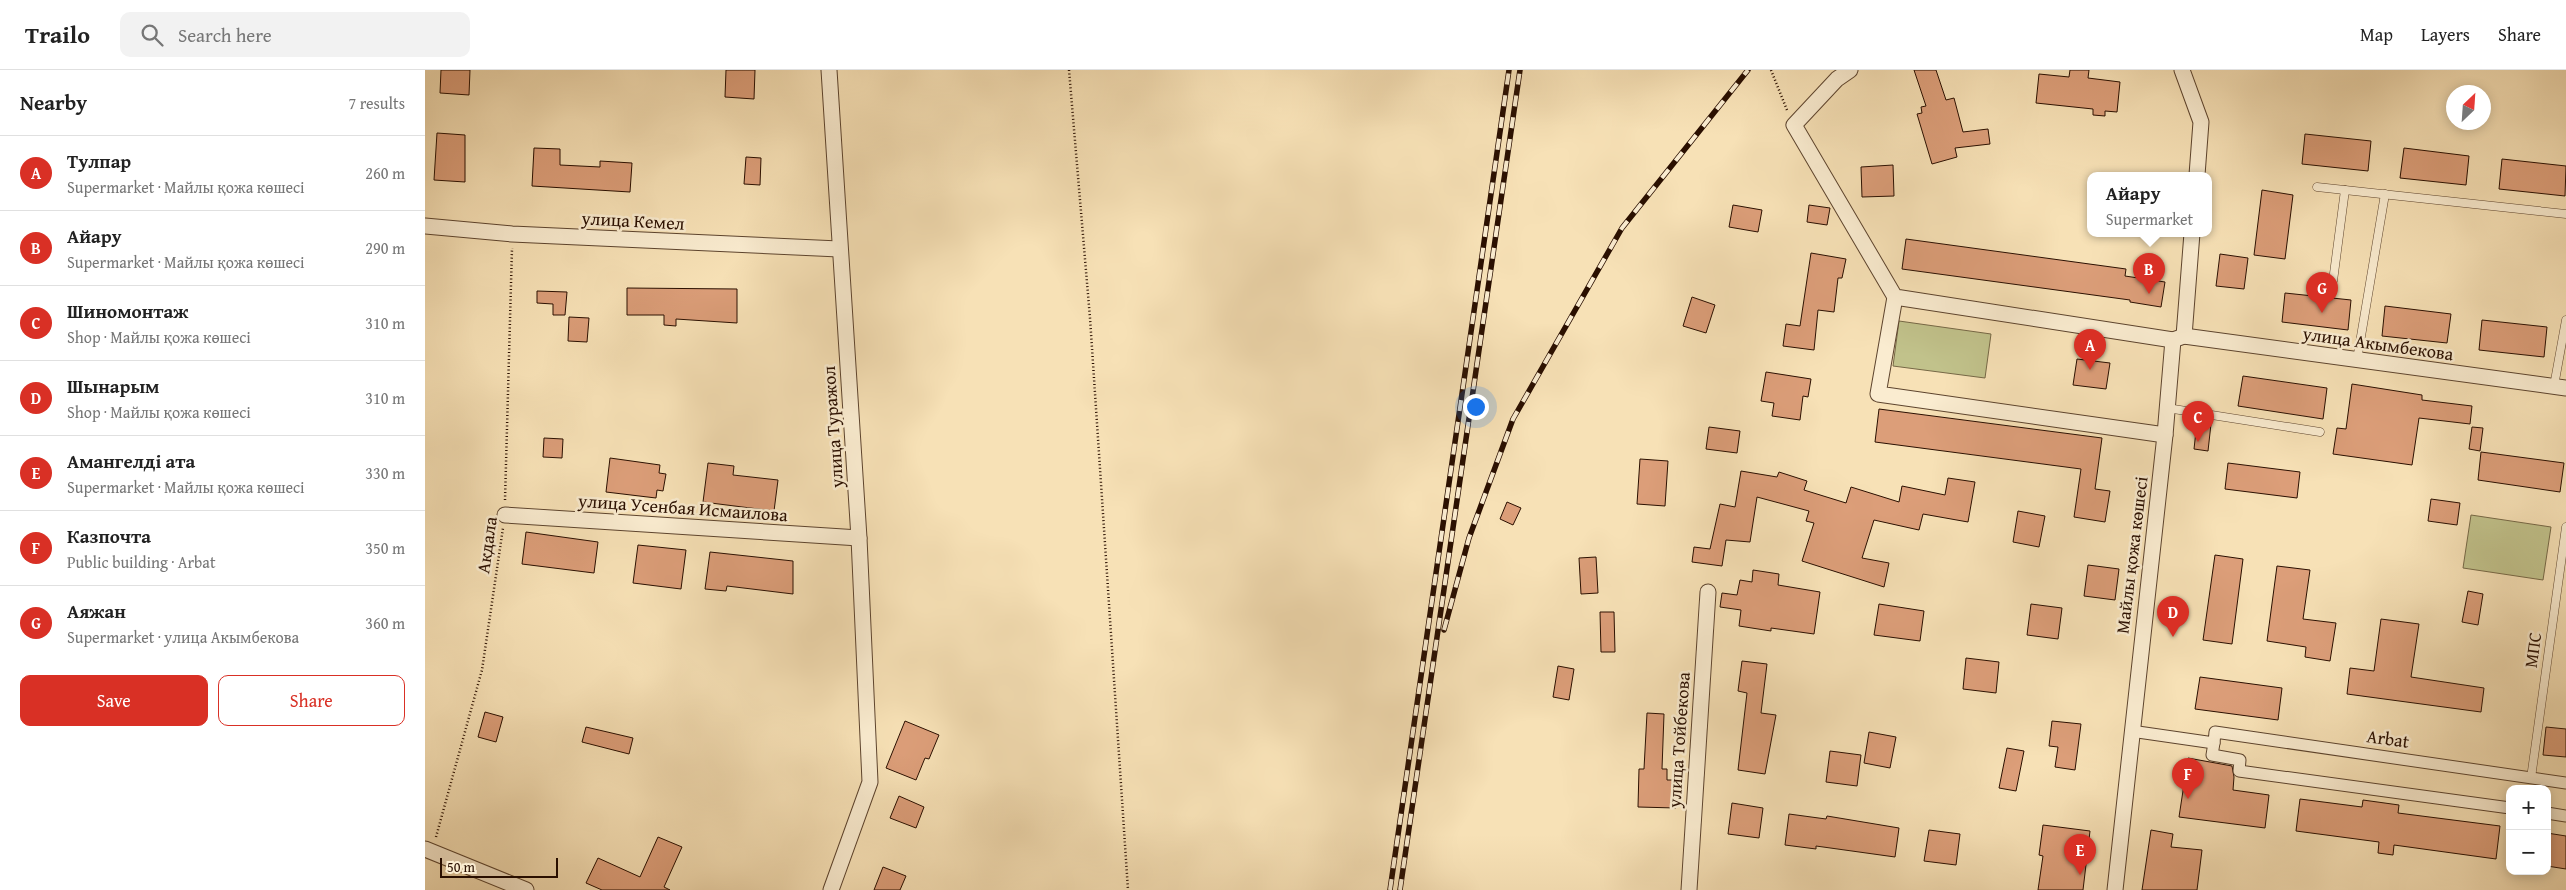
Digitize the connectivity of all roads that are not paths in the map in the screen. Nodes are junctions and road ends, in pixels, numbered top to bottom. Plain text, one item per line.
1 (829, 70) edge
2 (1850, 70) edge
3 (2182, 70) edge
4 (2197, 172) edge
5 (2317, 187) dead end
6 (2345, 190) junction
7 (2385, 194) junction
8 (2566, 214) edge
9 (425, 226) edge
10 (2192, 237) edge
11 (839, 249) junction
12 (2333, 281) dead end
13 (1895, 297) junction
14 (2566, 320) edge
15 (2179, 338) junction
16 (2357, 360) junction
17 (2560, 387) edge
18 (2167, 408) junction
19 (2320, 432) dead end
20 (2165, 436) junction
21 (505, 515) road end
22 (2566, 527) edge
23 (859, 538) junction
24 (1708, 592) dead end
25 (2131, 731) junction
26 (2214, 743) junction
27 (2531, 778) junction
28 (2566, 783) edge
29 (2506, 807) edge
30 (2551, 814) edge
31 (2566, 816) edge
32 (428, 850) edge
33 (526, 890) edge
34 (831, 890) edge
35 (1689, 890) edge
36 (2115, 890) edge

1 - 11 street, улица Туражол
2 - 13 street
3 - 4 street
5 - 6 lane
6 - 7 lane
6 - 12 lane
7 - 8 lane
7 - 16 lane
9 - 11 street, улица Кемел
10 - 15 street, Майлы қожа көшесі
11 - 23 street, улица Туражол
13 - 15 street, улица Акымбекова
13 - 20 street
14 - 17 lane
15 - 16 street, улица Акымбекова
15 - 18 street, Майлы қожа көшесі
16 - 17 street, улица Акымбекова
18 - 19 lane
18 - 20 street, Майлы қожа көшесі
20 - 25 street, Майлы қожа көшесі
21 - 23 street, улица Усенбая Исмаилова
22 - 27 lane, МПС
23 - 34 street, улица Туражол
24 - 35 street, улица Тойбекова
25 - 26 street
25 - 36 street, Майлы қожа көшесі
26 - 27 street, Arbat
26 - 29 street
27 - 28 street, Arbat
30 - 31 street
32 - 33 street

